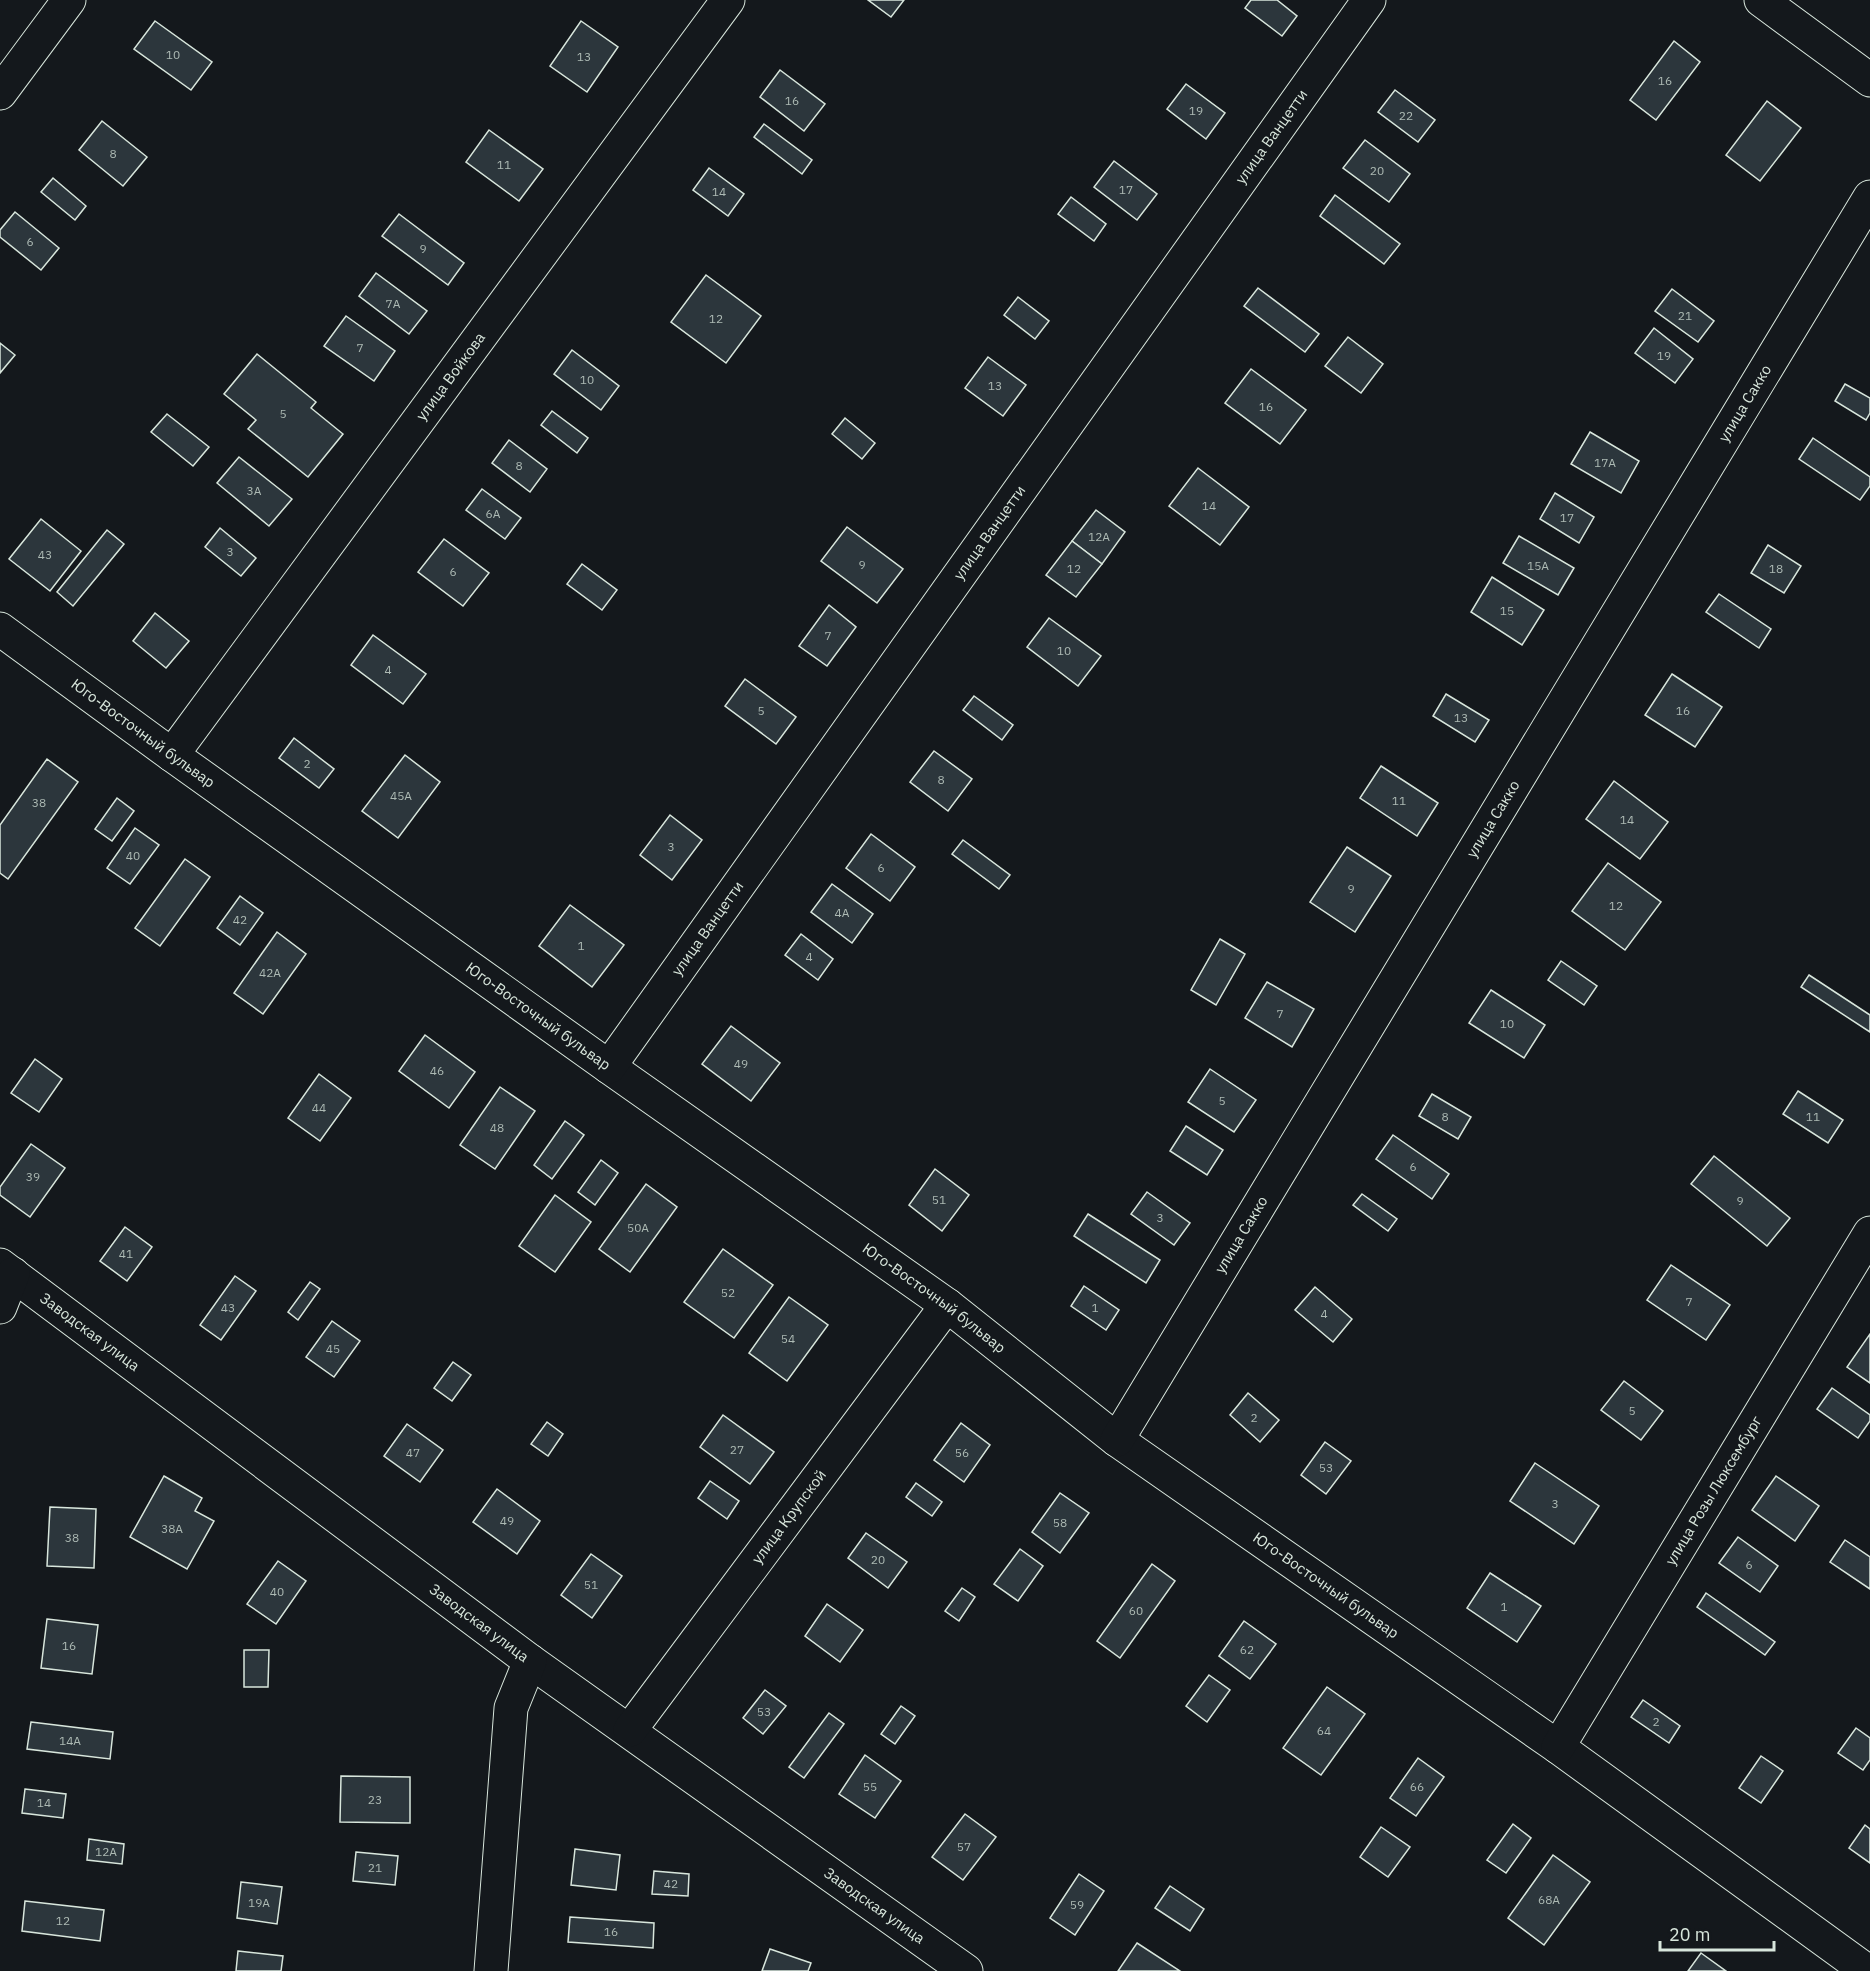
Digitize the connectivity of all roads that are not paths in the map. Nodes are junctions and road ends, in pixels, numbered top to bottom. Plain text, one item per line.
1 (69, 0) edge
2 (728, 0) edge
3 (1369, 0) edge
4 (1761, 0) edge
5 (1870, 81) edge
6 (0, 93) edge
7 (1870, 197) edge
8 (0, 629) edge
9 (172, 755) junction
10 (609, 1067) junction
11 (1870, 1233) edge
12 (6, 1269) edge
13 (947, 1305) junction
14 (0, 1307) edge
15 (1117, 1440) junction
16 (530, 1660) junction
17 (630, 1730) junction
18 (1558, 1747) junction
19 (491, 1971) edge
20 (966, 1971) edge
21 (1867, 1971) edge

1 - 6 street
2 - 9 street, улица Войкова
3 - 10 street, улица Ванцетти
4 - 5 street
7 - 15 street, улица Сакко
8 - 9 street, Юго-Восточный бульвар
9 - 10 street, Юго-Восточный бульвар
10 - 13 street, Юго-Восточный бульвар
11 - 18 street, улица Розы Люксембург
12 - 14 street
12 - 16 street, Заводская улица
13 - 15 street, Юго-Восточный бульвар
13 - 17 street, улица Крупской
15 - 18 street, Юго-Восточный бульвар
16 - 17 street, Заводская улица
16 - 19 street
17 - 20 street, Заводская улица
18 - 21 street, Юго-Восточный бульвар

